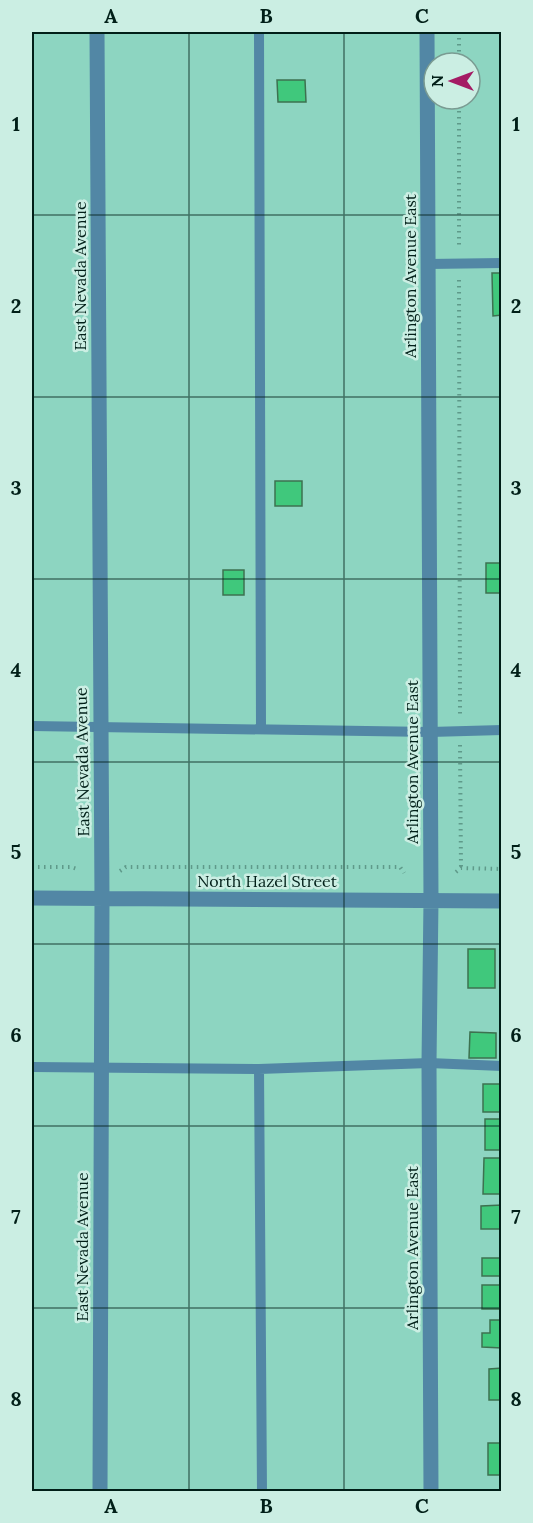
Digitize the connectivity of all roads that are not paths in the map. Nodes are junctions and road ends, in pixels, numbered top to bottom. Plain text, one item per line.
1 (98, 32) edge
2 (259, 32) edge
3 (427, 32) edge
4 (501, 263) edge
5 (428, 264) junction
6 (32, 726) edge
7 (100, 727) junction
8 (261, 728) junction
9 (501, 730) edge
10 (430, 732) junction
11 (32, 898) edge
12 (102, 898) junction
13 (431, 900) junction
14 (501, 901) edge
15 (429, 1064) junction
16 (501, 1066) edge
17 (32, 1067) edge
18 (100, 1067) junction
19 (259, 1069) junction
20 (100, 1491) edge
21 (262, 1491) edge
22 (431, 1491) edge

1 - 7 street, East Nevada Avenue
2 - 8 lane
3 - 5 street, Arlington Avenue East
4 - 5 lane
5 - 10 street, Arlington Avenue East
6 - 7 lane
7 - 8 lane
7 - 12 street, East Nevada Avenue
8 - 10 lane
9 - 10 lane
10 - 13 street, Arlington Avenue East
11 - 12 street, North Hazel Street
12 - 13 street, North Hazel Street
12 - 18 street, East Nevada Avenue
13 - 14 street, North Hazel Street
13 - 15 street, Arlington Avenue East
15 - 16 lane
15 - 19 lane
15 - 22 street, Arlington Avenue East
17 - 18 lane
18 - 19 lane
18 - 20 street, East Nevada Avenue
19 - 21 lane

